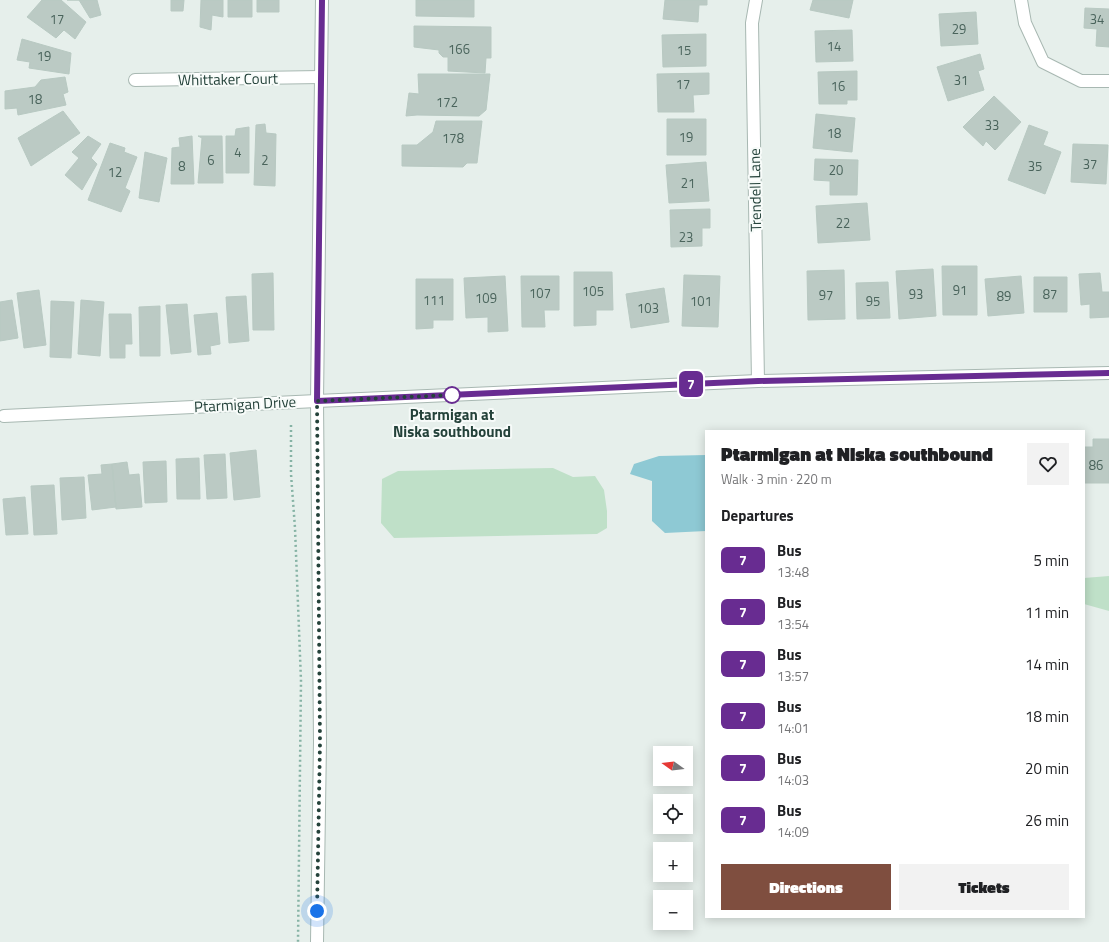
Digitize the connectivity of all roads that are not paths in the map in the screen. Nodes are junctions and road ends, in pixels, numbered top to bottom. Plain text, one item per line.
1 (322, 0) edge
2 (756, 0) edge
3 (1021, 0) edge
4 (321, 77) junction
5 (134, 80) dead end
6 (1109, 81) edge
7 (1109, 372) edge
8 (758, 381) junction
9 (317, 401) junction
10 (4, 416) dead end
11 (316, 942) edge

1 - 4 street
2 - 8 street, Trendell Lane
3 - 6 street
4 - 5 street, Whittaker Court
4 - 9 street
7 - 8 street, Ptarmigan Drive
8 - 9 street, Ptarmigan Drive
9 - 10 street, Ptarmigan Drive
9 - 11 street

